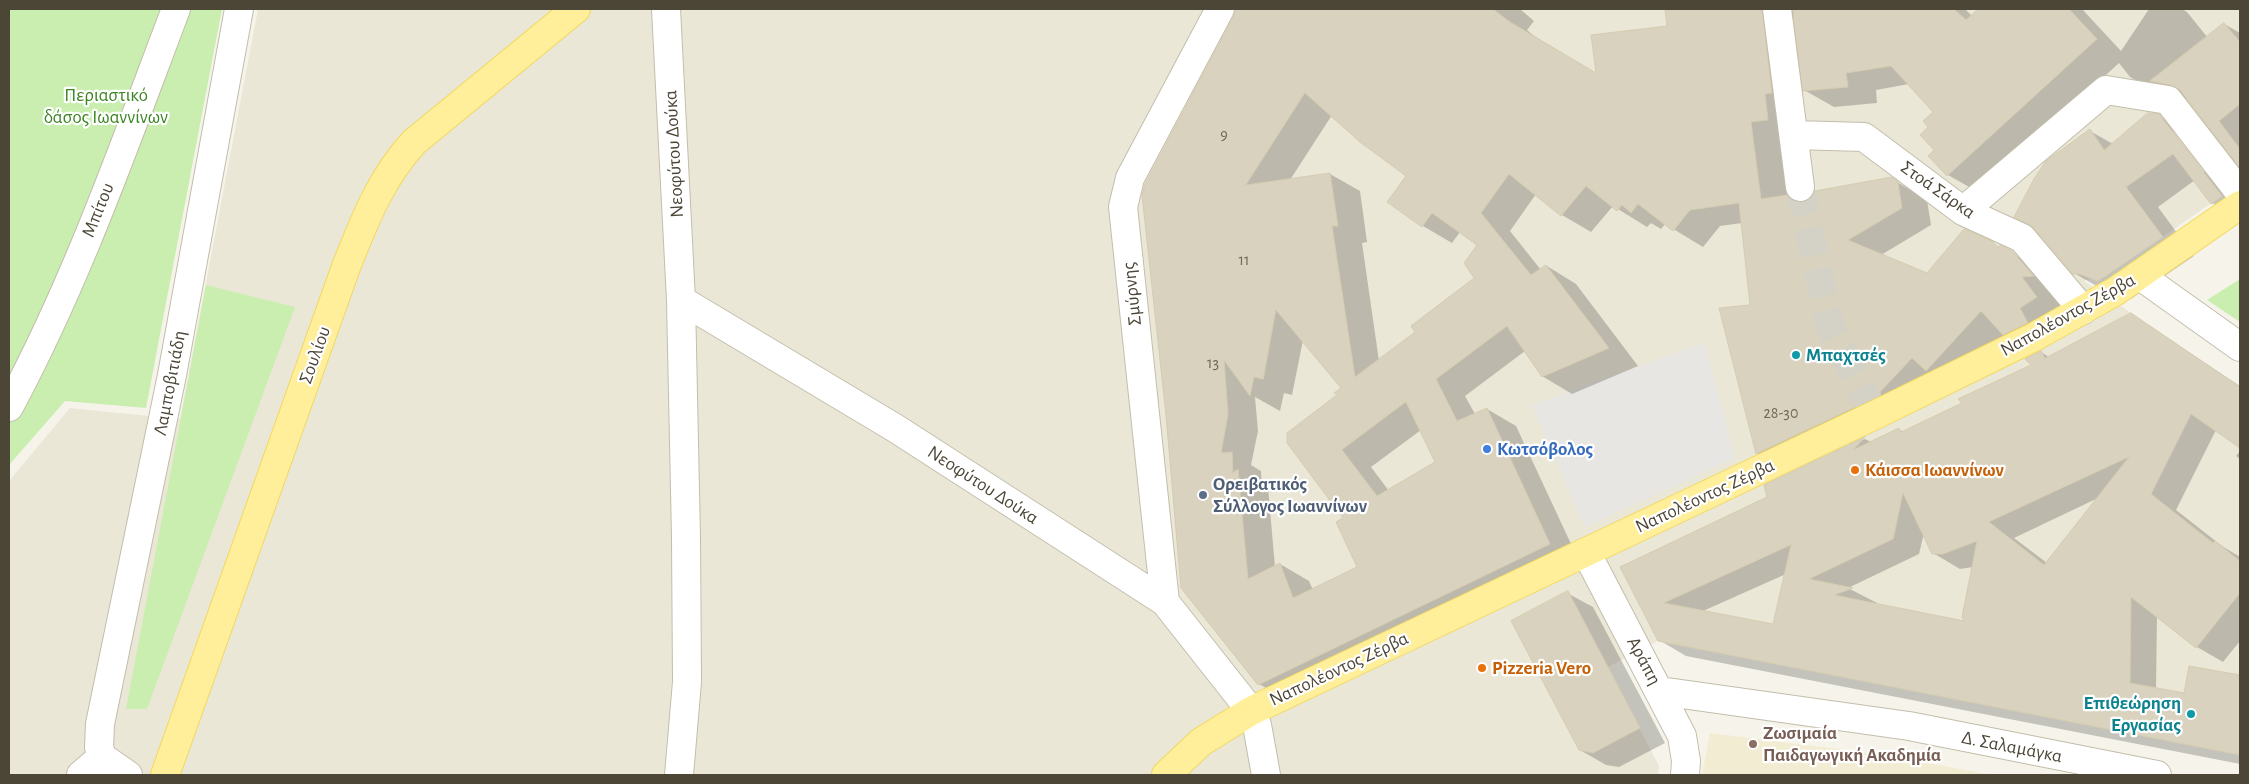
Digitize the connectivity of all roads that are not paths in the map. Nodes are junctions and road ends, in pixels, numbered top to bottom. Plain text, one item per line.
1 (176, 9) edge
2 (239, 9) edge
3 (576, 9) edge
4 (666, 9) edge
5 (1220, 9) edge
6 (1777, 9) edge
7 (1794, 135) junction
8 (1800, 187) tunnel mouth
9 (2240, 193) edge
10 (2240, 205) edge
11 (1963, 211) junction
12 (2139, 276) junction
13 (681, 300) junction
14 (2083, 310) junction
15 (2240, 347) edge
16 (9, 407) edge
17 (1586, 552) junction
18 (1165, 602) junction
19 (1660, 691) junction
20 (1251, 710) junction
21 (102, 757) junction
22 (81, 775) edge
23 (128, 775) edge
24 (165, 775) edge
25 (679, 775) edge
26 (1166, 775) edge
27 (1266, 775) edge
28 (1685, 775) edge
29 (2156, 775) edge

1 - 16 street, Μπίτου
2 - 21 street, Λαμποβιτιάδη
3 - 24 main road, Σουλίου
4 - 13 street, Νεοφύτου Δούκα
5 - 18 street, Σμύρνης
6 - 7 street
7 - 8 street
7 - 11 street, Στοά Σάρκα
9 - 11 street
10 - 12 main road, Ναπολέοντος Ζέρβα
11 - 14 street, Στοά Σάρκα
12 - 14 main road, Ναπολέοντος Ζέρβα
12 - 15 street
13 - 18 street, Νεοφύτου Δούκα
13 - 25 street, Νεοφύτου Δούκα
14 - 17 main road, Ναπολέοντος Ζέρβα
17 - 19 street, Αράπη
17 - 20 main road, Ναπολέοντος Ζέρβα
18 - 20 street, Νεοφύτου Δούκα
19 - 28 street, Αράπη
19 - 29 street, Δ. Σαλαμάγκα
20 - 26 main road, Ναπολέοντος Ζέρβα
20 - 27 street
21 - 22 street
21 - 23 street

